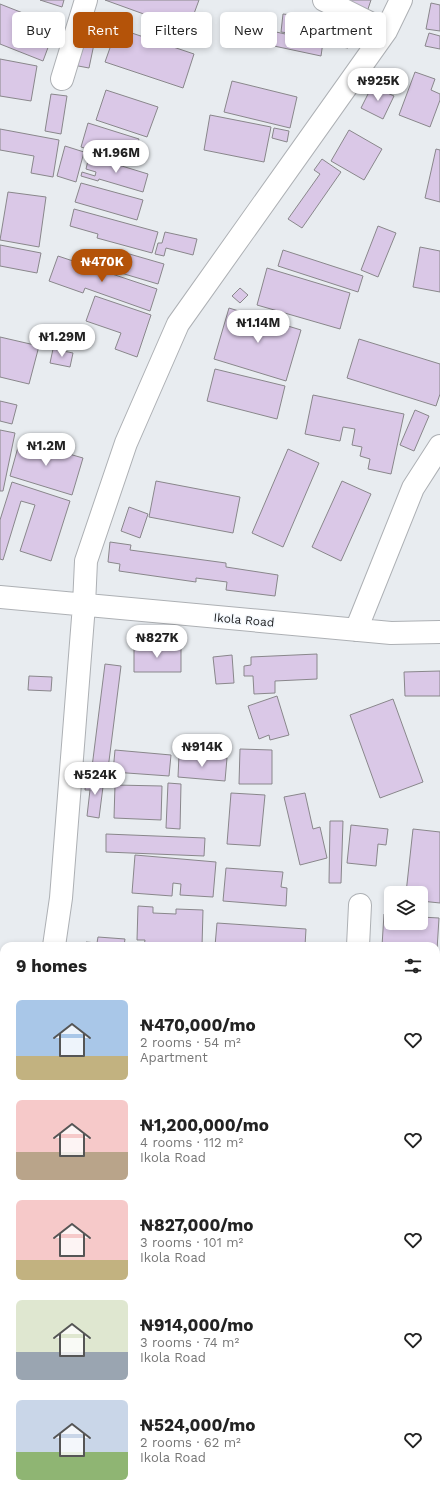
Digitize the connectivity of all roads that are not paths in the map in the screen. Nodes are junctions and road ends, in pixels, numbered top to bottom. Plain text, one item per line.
1 (86, 0) edge
2 (324, 0) edge
3 (401, 0) edge
4 (348, 12) edge
5 (386, 31) edge
6 (374, 48) edge
7 (62, 79) dead end
8 (440, 446) edge
9 (0, 597) edge
10 (84, 605) junction
11 (356, 630) junction
12 (440, 632) edge
13 (360, 905) dead end
14 (54, 942) edge
15 (358, 942) edge

1 - 7 street
2 - 4 street
3 - 5 street
6 - 10 street
8 - 11 street
9 - 10 street, Ikola Road
10 - 11 street, Ikola Road
10 - 14 street
11 - 12 street, Ikola Road
13 - 15 street

